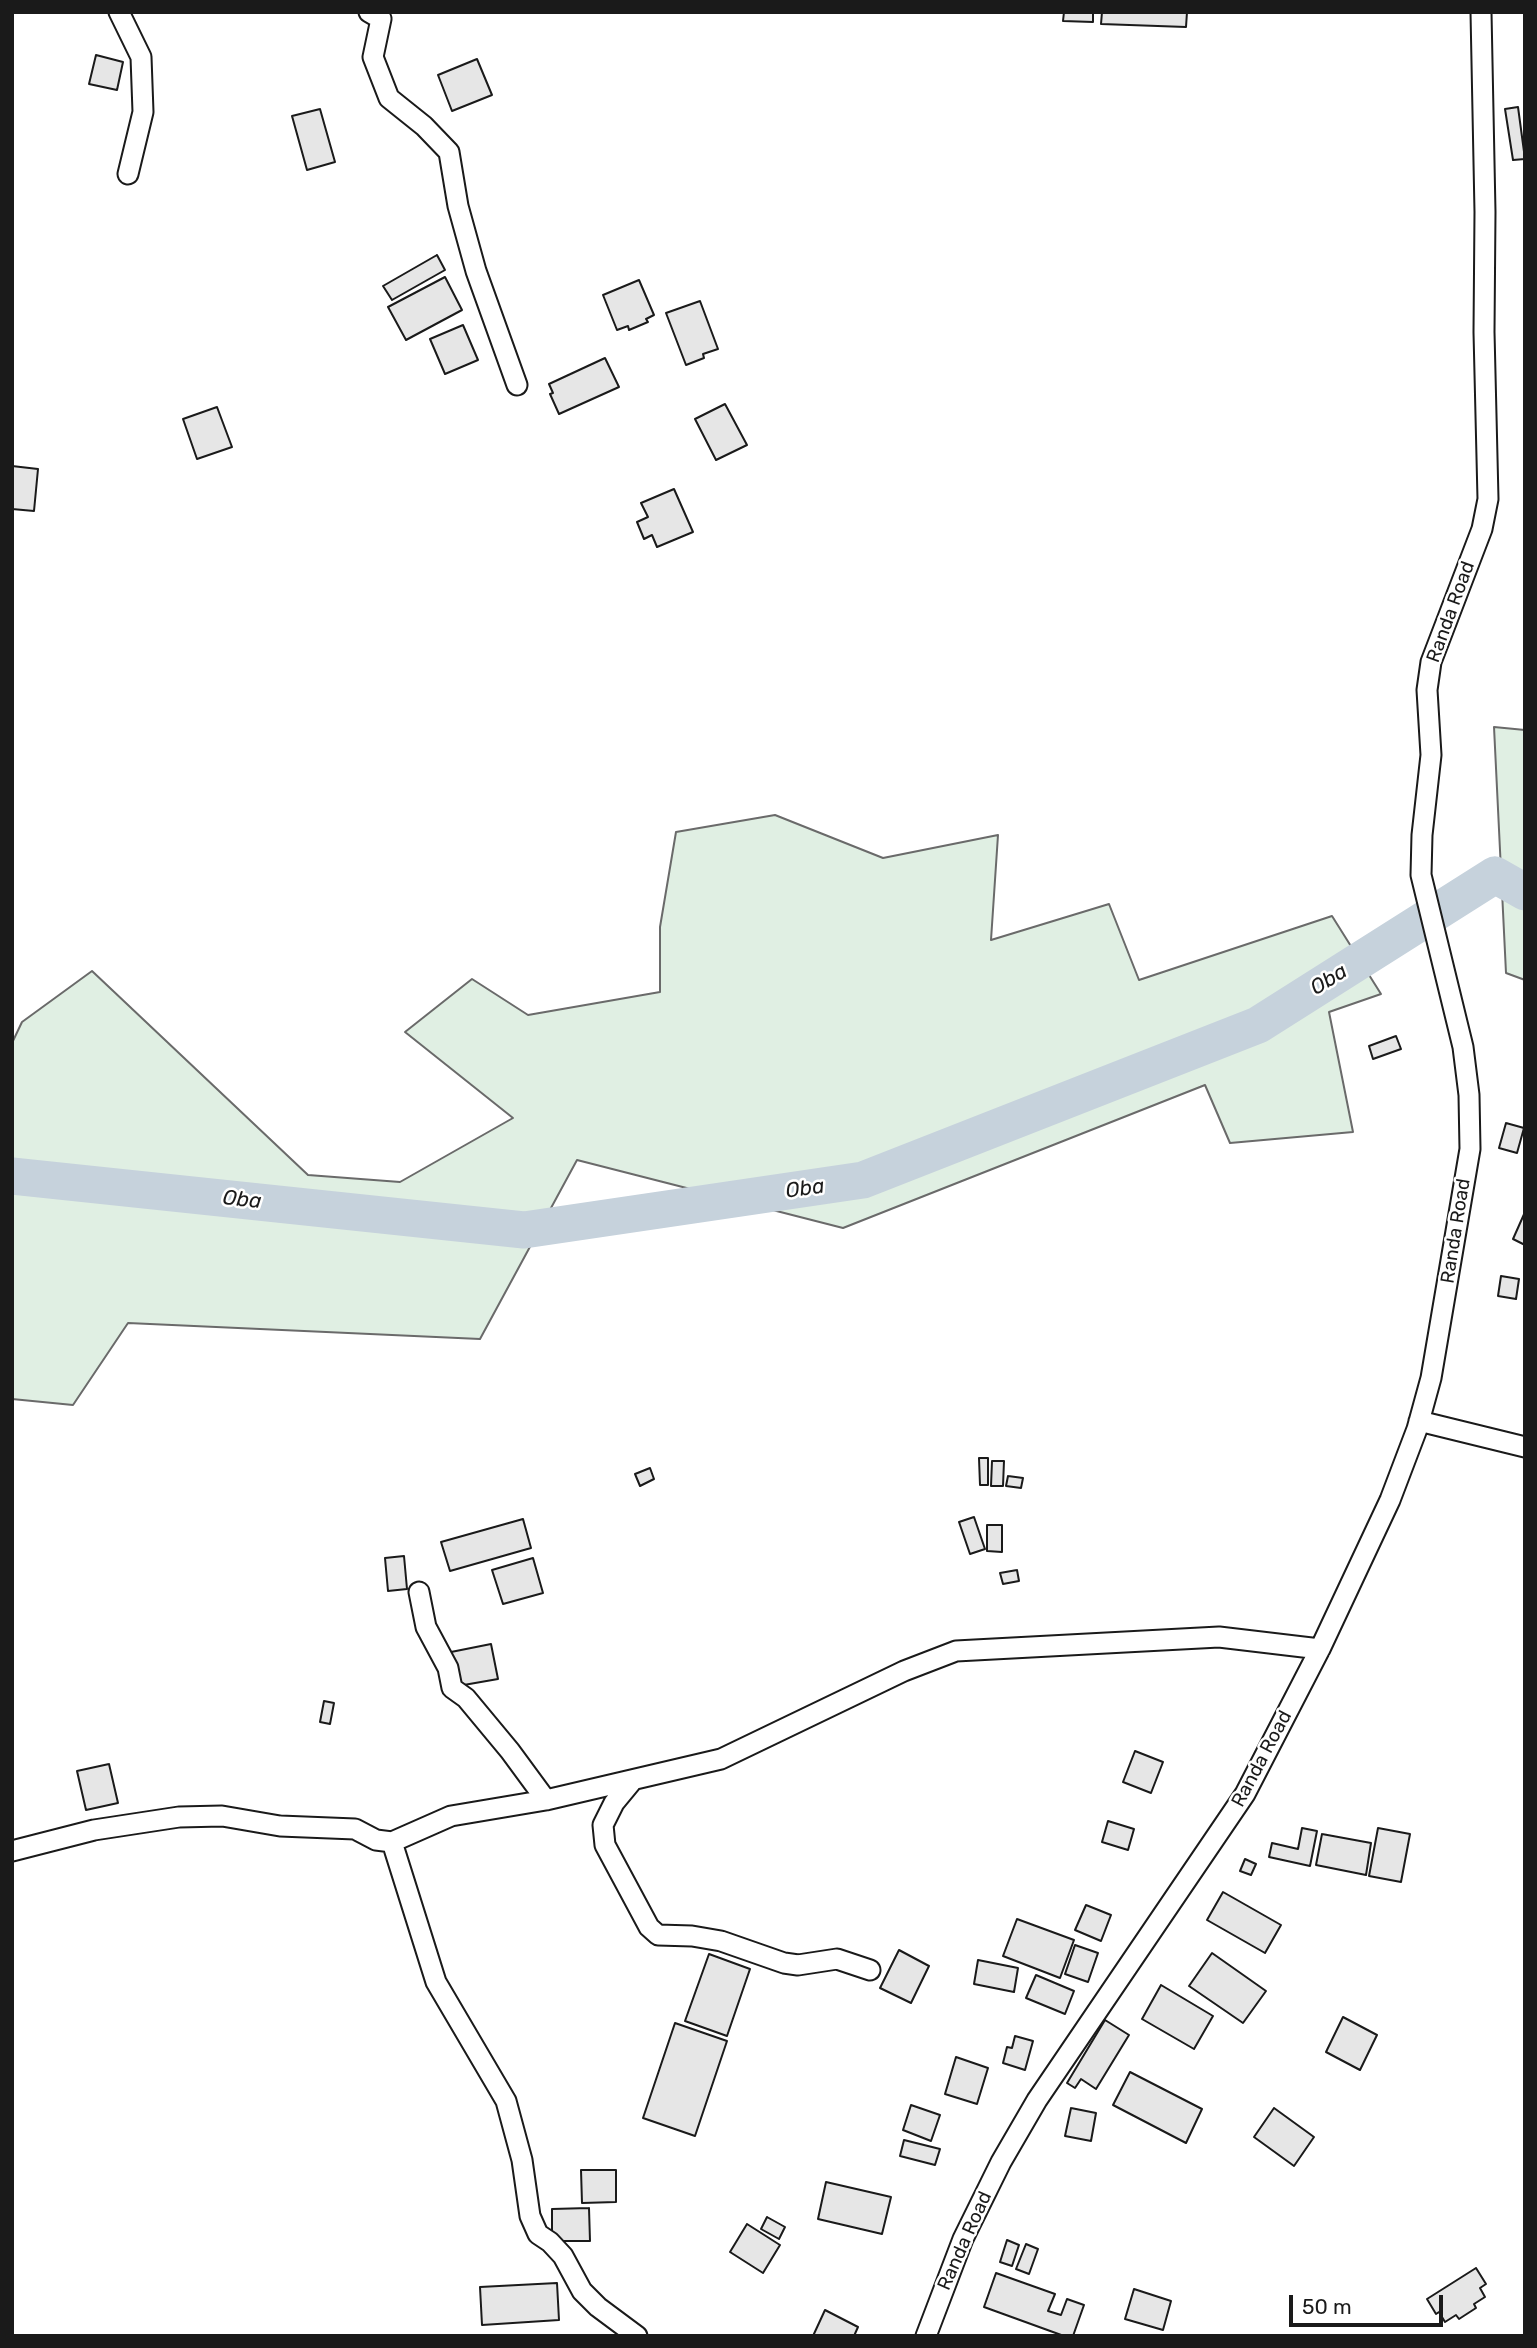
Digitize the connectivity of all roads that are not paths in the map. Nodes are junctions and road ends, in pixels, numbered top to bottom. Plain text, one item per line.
1 (119, 12) edge
2 (369, 12) edge
3 (1481, 12) edge
4 (128, 174) dead end
5 (517, 385) dead end
6 (1419, 1421) junction
7 (1525, 1447) edge
8 (419, 1592) dead end
9 (1320, 1649) junction
10 (633, 1780) junction
11 (546, 1800) junction
12 (392, 1842) junction
13 (12, 1851) edge
14 (870, 1970) dead end
15 (636, 2336) edge
16 (926, 2336) edge

1 - 4 street
2 - 5 street
3 - 6 street, Randa Road
6 - 7 street
6 - 9 street, Randa Road
8 - 11 street
9 - 10 street
9 - 16 street, Randa Road
10 - 11 street
10 - 14 street
11 - 12 street
12 - 13 street
12 - 15 street

